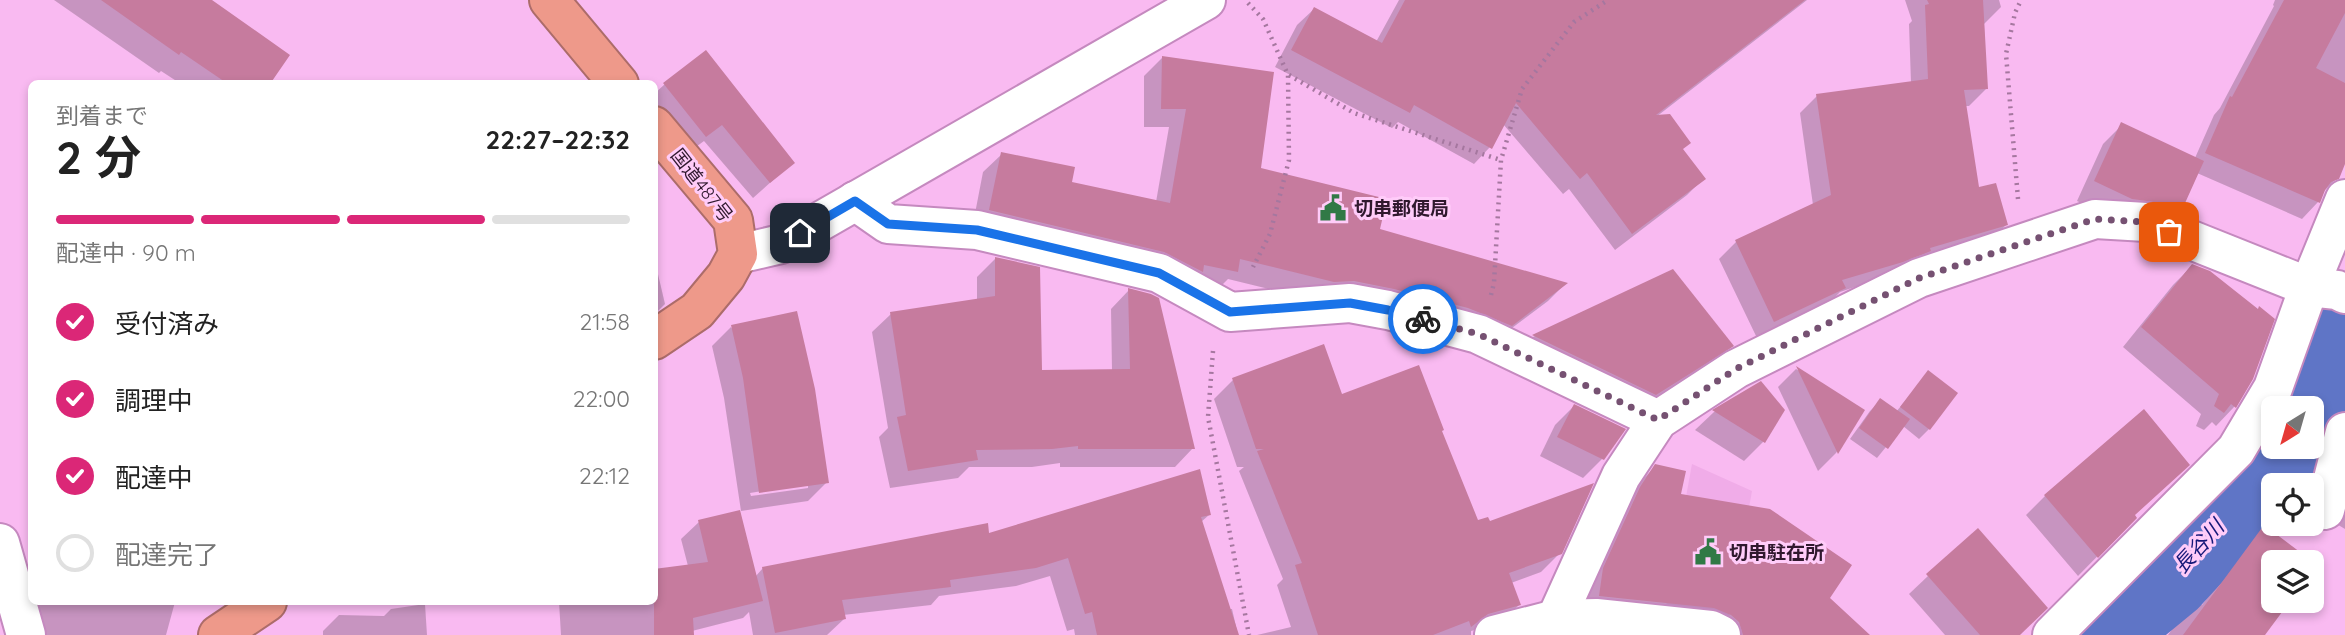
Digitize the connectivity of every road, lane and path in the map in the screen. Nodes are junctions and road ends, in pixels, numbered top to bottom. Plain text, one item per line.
1 (549, 0) edge
2 (1206, 0) edge
3 (2021, 0) edge
4 (1606, 1) edge
5 (1288, 75) dead end
6 (616, 80) edge
7 (658, 131) edge
8 (1501, 160) junction
9 (2345, 199) edge
10 (855, 201) junction
11 (2021, 242) junction
12 (738, 254) junction
13 (2327, 290) edge
14 (1478, 334) junction
15 (658, 337) edge
16 (1658, 420) junction
17 (2345, 432) edge
18 (2325, 510) dead end
19 (0, 544) edge
20 (263, 605) edge
21 (1556, 620) junction
22 (26, 635) edge
23 (218, 635) edge
24 (1494, 635) edge
25 (1721, 635) edge
26 (2052, 635) edge

1 - 6 highway
2 - 10 street
3 - 11 path
4 - 8 path
5 - 8 path
7 - 12 highway, 国道487号
8 - 14 path
9 - 13 street
10 - 12 street
10 - 14 street
11 - 13 street
11 - 16 street
12 - 15 highway
13 - 26 street
14 - 16 street
16 - 21 street
17 - 18 street
19 - 22 street
20 - 23 highway
21 - 24 street
21 - 25 street

